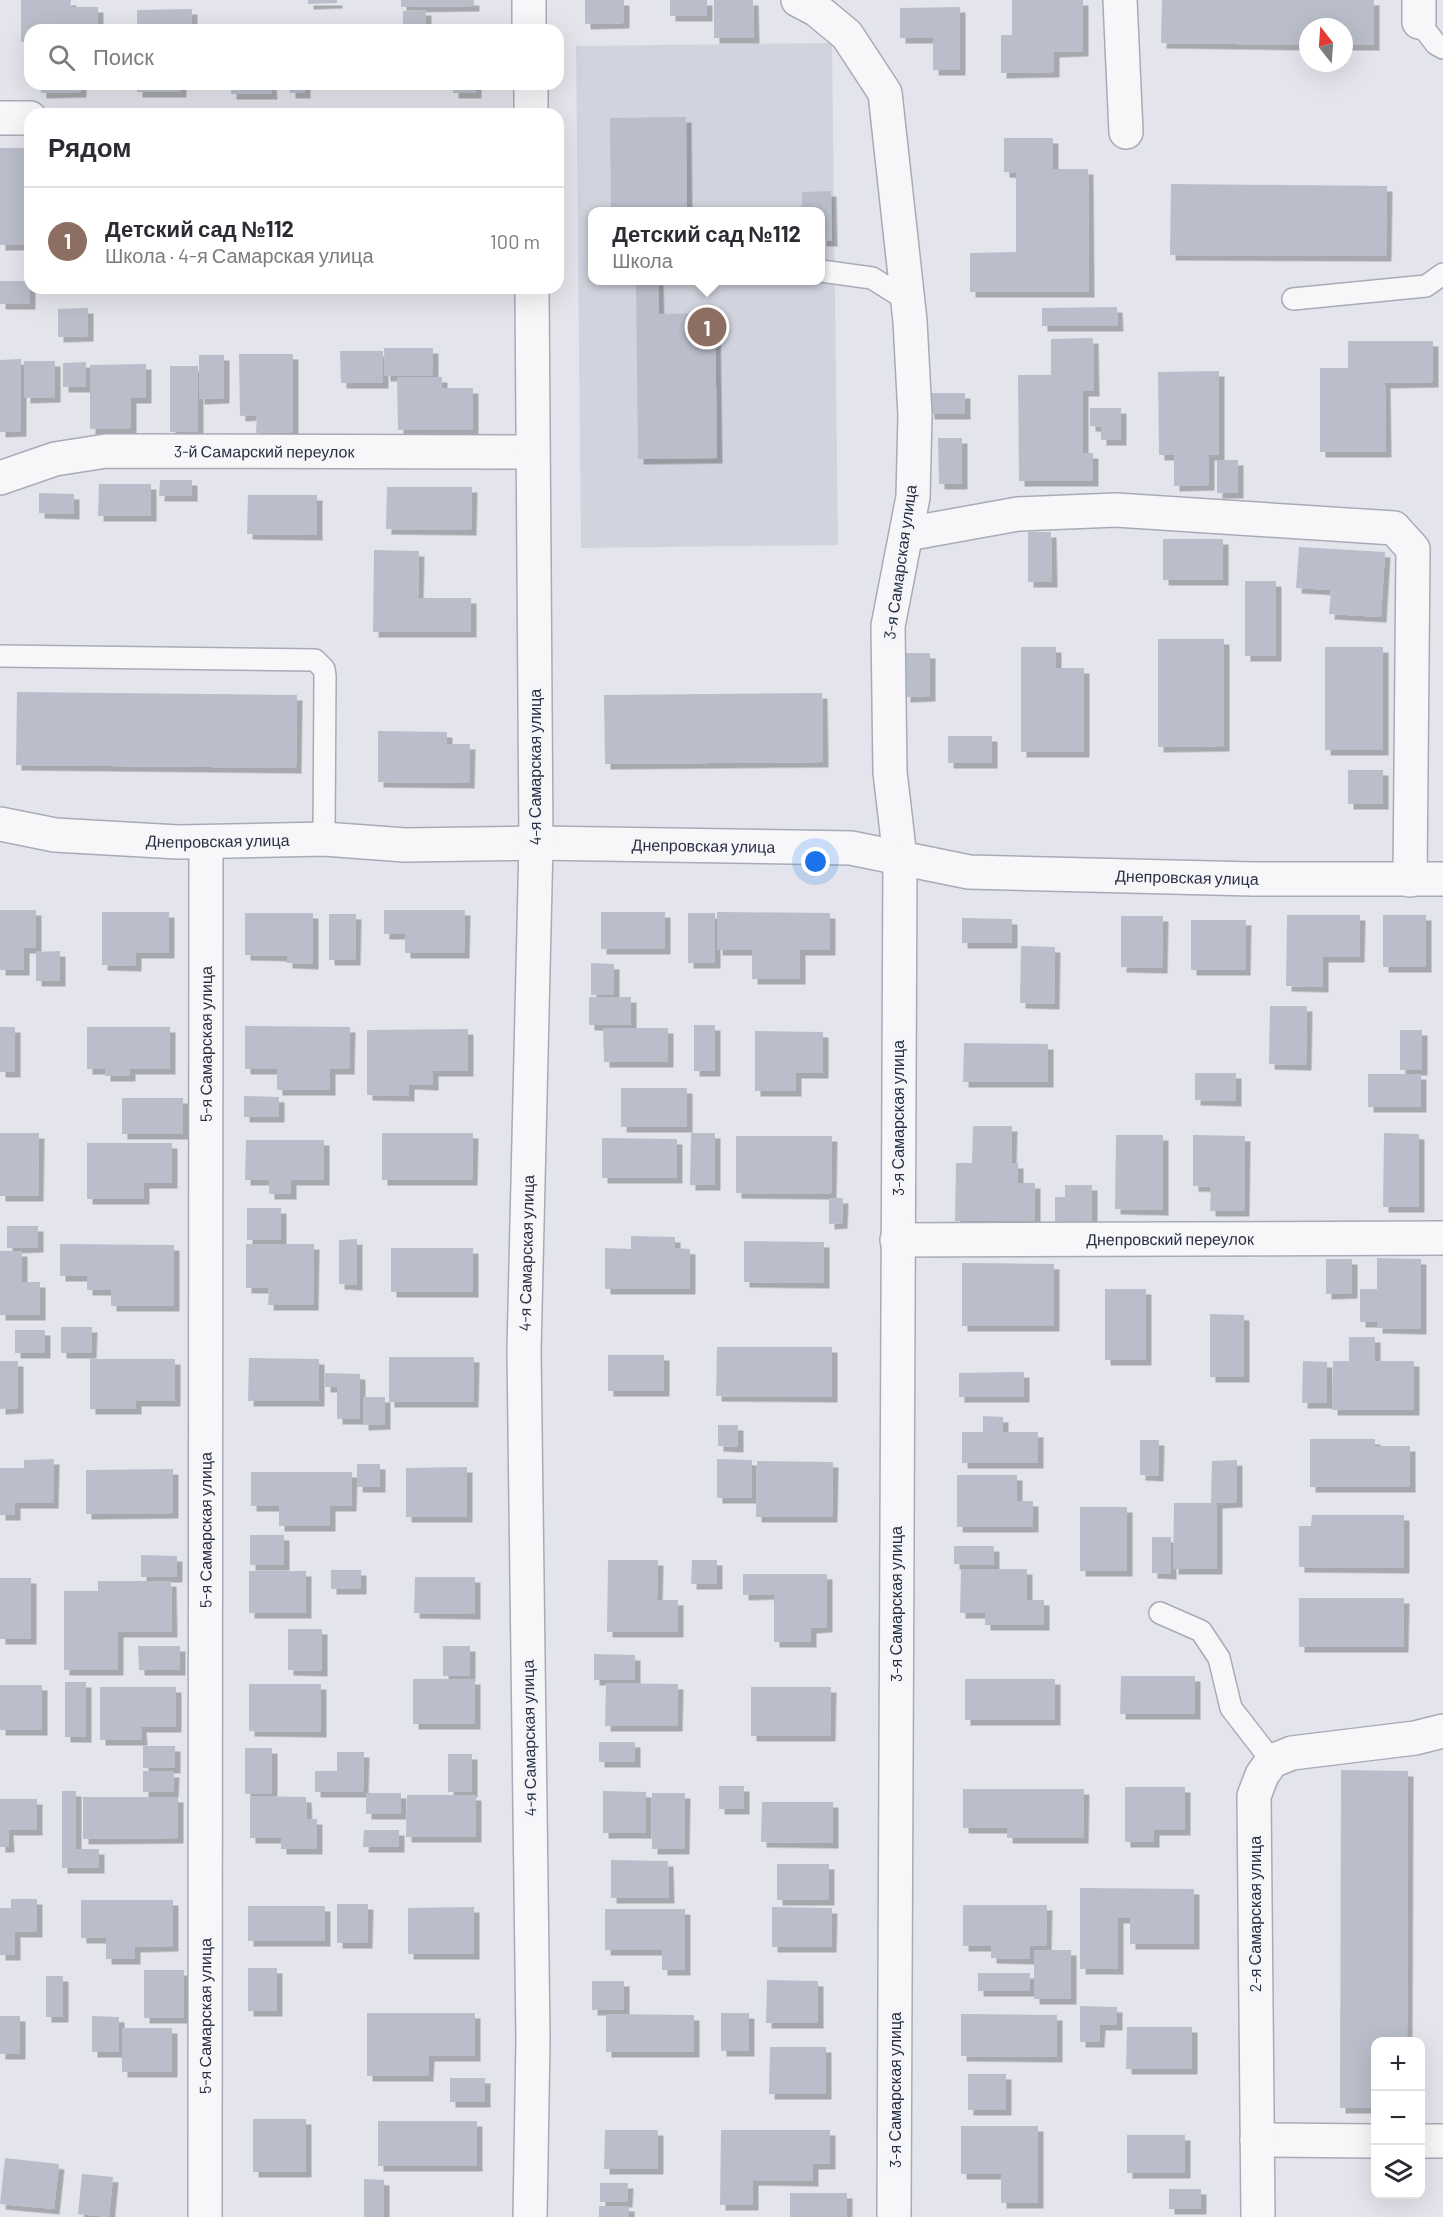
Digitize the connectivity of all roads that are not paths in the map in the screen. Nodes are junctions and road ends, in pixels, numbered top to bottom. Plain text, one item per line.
1 (529, 0) edge
2 (798, 0) edge
3 (1120, 0) edge
4 (1419, 11) edge
5 (529, 24) edge
6 (1443, 48) edge
7 (531, 90) edge
8 (531, 108) edge
9 (0, 118) edge
10 (24, 118) edge
11 (1126, 132) dead end
12 (825, 272) edge
13 (1443, 274) edge
14 (531, 294) edge
15 (1293, 299) dead end
16 (907, 300) junction
17 (532, 453) junction
18 (0, 478) edge
19 (907, 534) junction
20 (0, 656) edge
21 (0, 824) edge
22 (324, 839) junction
23 (206, 842) junction
24 (536, 843) junction
25 (900, 858) junction
26 (1443, 879) edge
27 (1410, 880) junction
28 (1443, 1238) edge
29 (897, 1240) junction
30 (1160, 1613) dead end
31 (1429, 1735) edge
32 (1272, 1761) junction
33 (1257, 2140) junction
34 (1371, 2141) edge
35 (1425, 2141) edge
36 (1443, 2141) edge
37 (205, 2217) edge
38 (530, 2217) edge
39 (894, 2217) edge
40 (1258, 2217) edge

1 - 5 street
2 - 16 street, 3-я Самарская улица
3 - 11 street
4 - 6 lane
7 - 8 street
9 - 10 street
12 - 16 lane
13 - 15 lane
14 - 17 street, 4-я Самарская улица
16 - 19 street, 3-я Самарская улица
17 - 18 street, 3-й Самарский переулок
17 - 24 street, 4-я Самарская улица
19 - 25 street, 3-я Самарская улица
19 - 27 street
20 - 22 lane
21 - 23 street, Днепровская улица
22 - 23 street, Днепровская улица
22 - 24 street, Днепровская улица
23 - 37 street, 5-я Самарская улица
24 - 25 street, Днепровская улица
24 - 38 street, 4-я Самарская улица
25 - 27 street, Днепровская улица
25 - 29 street, 3-я Самарская улица
26 - 27 street, Днепровская улица
28 - 29 street, Днепровский переулок
29 - 39 street, 3-я Самарская улица
30 - 32 lane
31 - 32 street
32 - 33 street, 2-я Самарская улица
33 - 34 street
33 - 40 street, 2-я Самарская улица
35 - 36 street

